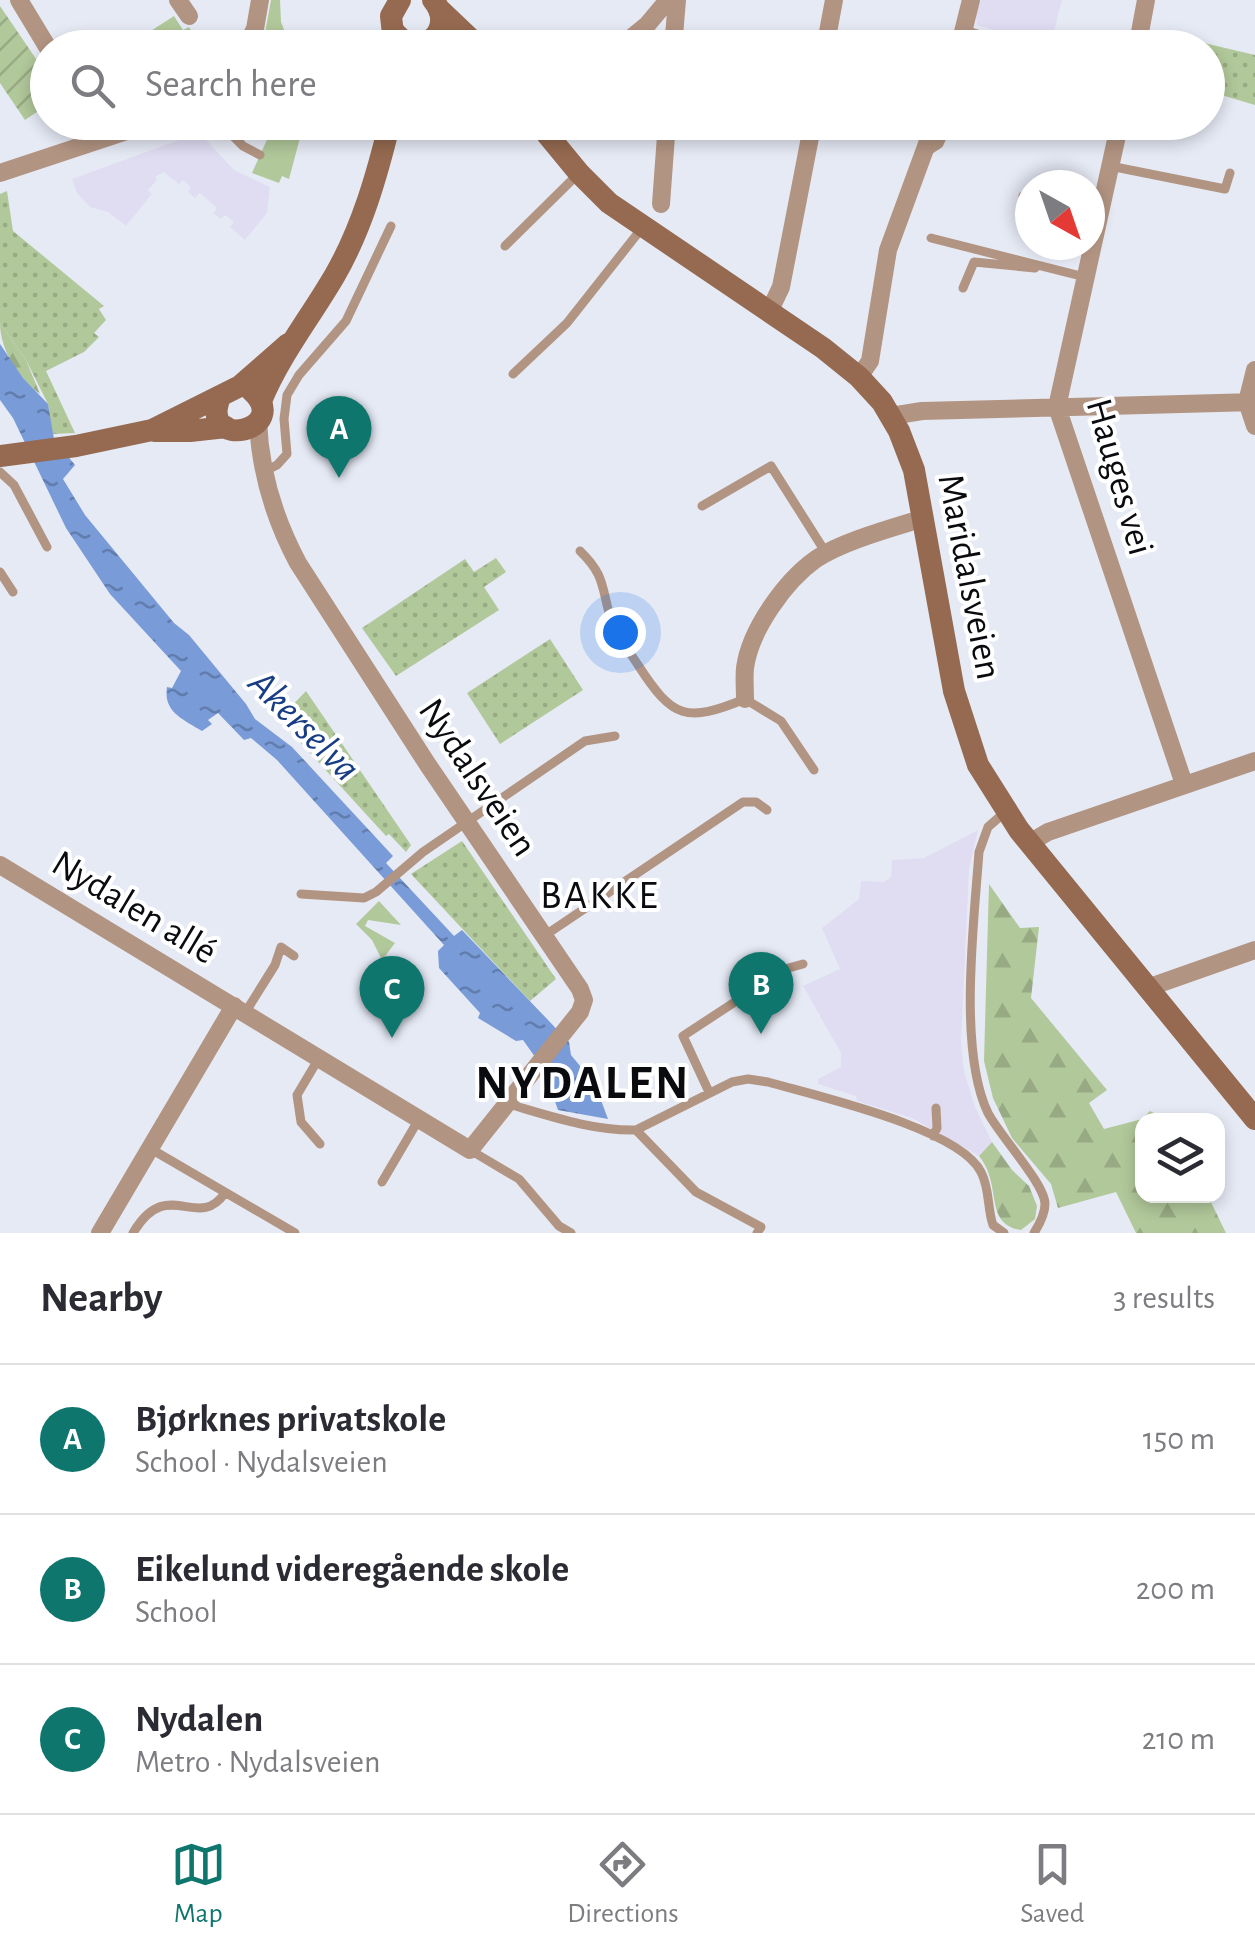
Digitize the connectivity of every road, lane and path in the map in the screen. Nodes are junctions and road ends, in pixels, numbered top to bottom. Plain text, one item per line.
1 (20, 0) edge
2 (260, 0) edge
3 (668, 0) edge
4 (677, 0) edge
5 (834, 0) edge
6 (971, 0) edge
7 (1146, 0) edge
8 (436, 5) edge
9 (38, 30) edge
10 (254, 30) edge
11 (438, 30) edge
12 (462, 30) edge
13 (641, 30) edge
14 (674, 30) edge
15 (828, 30) edge
16 (964, 30) edge
17 (1140, 30) edge
18 (79, 140) edge
19 (237, 140) edge
20 (385, 140) edge
21 (552, 140) edge
22 (666, 140) edge
23 (809, 140) edge
24 (928, 140) edge
25 (942, 140) edge
26 (1116, 140) edge
27 (924, 152) junction
28 (260, 155) dead end
29 (1110, 166) junction
30 (2, 168) edge
31 (579, 173) junction
32 (1230, 173) dead end
33 (1105, 182) edge
34 (661, 204) dead end
35 (391, 226) dead end
36 (642, 228) junction
37 (931, 238) dead end
38 (506, 246) dead end
39 (1088, 260) edge
40 (1048, 269) junction
41 (1086, 278) junction
42 (963, 288) dead end
43 (769, 312) junction
44 (288, 344) junction
45 (1255, 370) edge
46 (513, 374) dead end
47 (859, 377) junction
48 (230, 392) junction
49 (1251, 402) edge
50 (1058, 407) junction
51 (259, 411) junction
52 (891, 416) junction
53 (1255, 426) edge
54 (230, 429) junction
55 (152, 430) junction
56 (3, 461) edge
57 (262, 472) junction
58 (702, 506) dead end
59 (924, 518) junction
60 (47, 547) dead end
61 (580, 551) dead end
62 (826, 553) junction
63 (0, 572) edge
64 (13, 592) dead end
65 (745, 699) junction
66 (614, 736) dead end
67 (1255, 761) edge
68 (814, 770) dead end
69 (1184, 784) junction
70 (767, 810) dead end
71 (1006, 811) junction
72 (467, 823) junction
73 (1030, 843) junction
74 (0, 865) edge
75 (301, 894) dead end
76 (544, 936) junction
77 (1255, 950) edge
78 (294, 956) dead end
79 (804, 964) dead end
80 (1146, 988) junction
81 (239, 1010) junction
82 (319, 1058) junction
83 (710, 1092) junction
84 (505, 1103) junction
85 (936, 1108) dead end
86 (419, 1119) junction
87 (1255, 1119) edge
88 (636, 1130) junction
89 (933, 1136) junction
90 (320, 1144) dead end
91 (150, 1149) junction
92 (470, 1150) junction
93 (382, 1182) dead end
94 (226, 1192) junction
95 (100, 1233) edge
96 (133, 1233) edge
97 (296, 1233) edge
98 (571, 1233) edge
99 (757, 1233) edge
100 (1004, 1233) edge
101 (1034, 1233) edge

1 - 9 street
2 - 10 street
3 - 13 street
4 - 14 street
5 - 15 street
6 - 16 street
7 - 17 street
8 - 11 main road
8 - 12 main road
18 - 30 street
19 - 28 lane
20 - 44 main road
21 - 31 main road, Maridalsveien
22 - 34 street
23 - 43 street
24 - 27 street
25 - 27 lane
26 - 29 street, Hauges vei
27 - 47 street
29 - 32 lane
29 - 33 street, Hauges vei
31 - 36 main road, Maridalsveien
31 - 38 lane
35 - 57 lane
36 - 43 main road, Maridalsveien
36 - 46 lane
37 - 40 lane
39 - 41 street, Hauges vei
40 - 41 lane
40 - 42 lane
41 - 50 street, Hauges vei
43 - 47 main road, Maridalsveien
44 - 48 main road
44 - 51 main road
45 - 49 street
47 - 52 main road, Maridalsveien
48 - 51 main road
48 - 54 main road
48 - 55 main road
49 - 50 street
49 - 53 street
50 - 52 street
50 - 69 street, Hauges vei
51 - 54 main road
51 - 57 street, Nydalsveien
52 - 59 main road, Maridalsveien
54 - 55 main road
54 - 57 street, Nydalsveien
55 - 56 main road
56 - 60 lane
57 - 72 street, Nydalsveien
58 - 62 lane
59 - 62 street
59 - 71 main road, Maridalsveien
61 - 65 lane
62 - 65 street
63 - 64 lane
65 - 68 lane
66 - 72 lane
67 - 69 street
69 - 73 street
70 - 76 lane
71 - 73 main road, Maridalsveien
71 - 101 lane
72 - 75 lane
72 - 76 street, Nydalsveien
73 - 80 main road, Maridalsveien
74 - 81 street, Nydalen allé
76 - 84 street, Nydalsveien
77 - 80 street
78 - 81 lane
79 - 83 lane
80 - 87 main road, Maridalsveien
81 - 82 street
81 - 91 street
82 - 86 street
82 - 90 lane
83 - 88 lane
83 - 89 lane
84 - 88 lane
84 - 92 street, Nydalsveien
85 - 89 lane
86 - 92 street
86 - 93 lane
88 - 99 lane
89 - 100 lane
91 - 94 lane
91 - 95 street
92 - 98 lane
94 - 96 lane
94 - 97 lane

